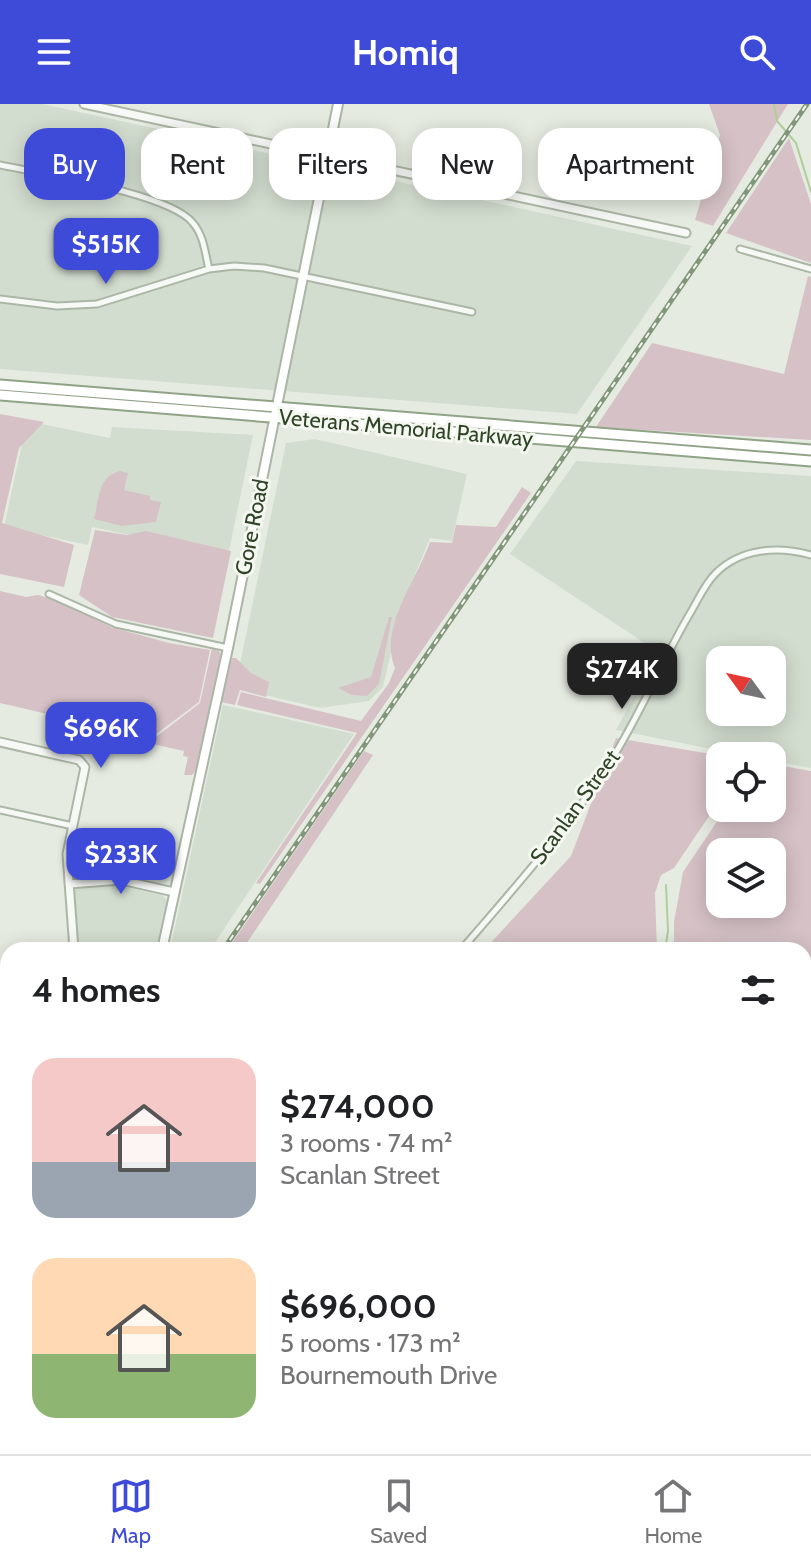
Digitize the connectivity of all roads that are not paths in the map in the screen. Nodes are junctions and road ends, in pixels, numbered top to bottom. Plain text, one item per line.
1 (84, 104) edge
2 (338, 104) edge
3 (334, 128) edge
4 (269, 145) edge
5 (0, 165) edge
6 (396, 172) edge
7 (320, 200) edge
8 (686, 233) dead end
9 (740, 249) dead end
10 (209, 269) junction
11 (811, 269) edge
12 (304, 277) junction
13 (0, 299) edge
14 (472, 312) dead end
15 (0, 385) edge
16 (0, 395) edge
17 (275, 412) junction
18 (811, 450) edge
19 (811, 461) edge
20 (811, 555) edge
21 (49, 594) dead end
22 (228, 648) junction
23 (0, 742) edge
24 (0, 810) edge
25 (73, 826) junction
26 (69, 884) junction
27 (174, 892) junction
28 (73, 942) edge
29 (164, 942) edge
30 (468, 942) edge

1 - 4 street
2 - 3 main road, Gore Road
5 - 10 street
6 - 8 street
7 - 12 main road, Gore Road
9 - 11 street
10 - 12 street
10 - 13 street
12 - 14 street
12 - 17 main road, Gore Road
15 - 17 highway, Veterans Memorial Parkway
16 - 17 highway, Veterans Memorial Parkway
17 - 18 highway, Veterans Memorial Parkway
17 - 19 highway, Veterans Memorial Parkway
17 - 22 main road, Gore Road
20 - 30 street, Scanlan Street
21 - 22 street
22 - 27 main road, Gore Road
23 - 25 street
24 - 25 street
25 - 26 street
26 - 27 street
26 - 28 street
27 - 29 main road, Gore Road

